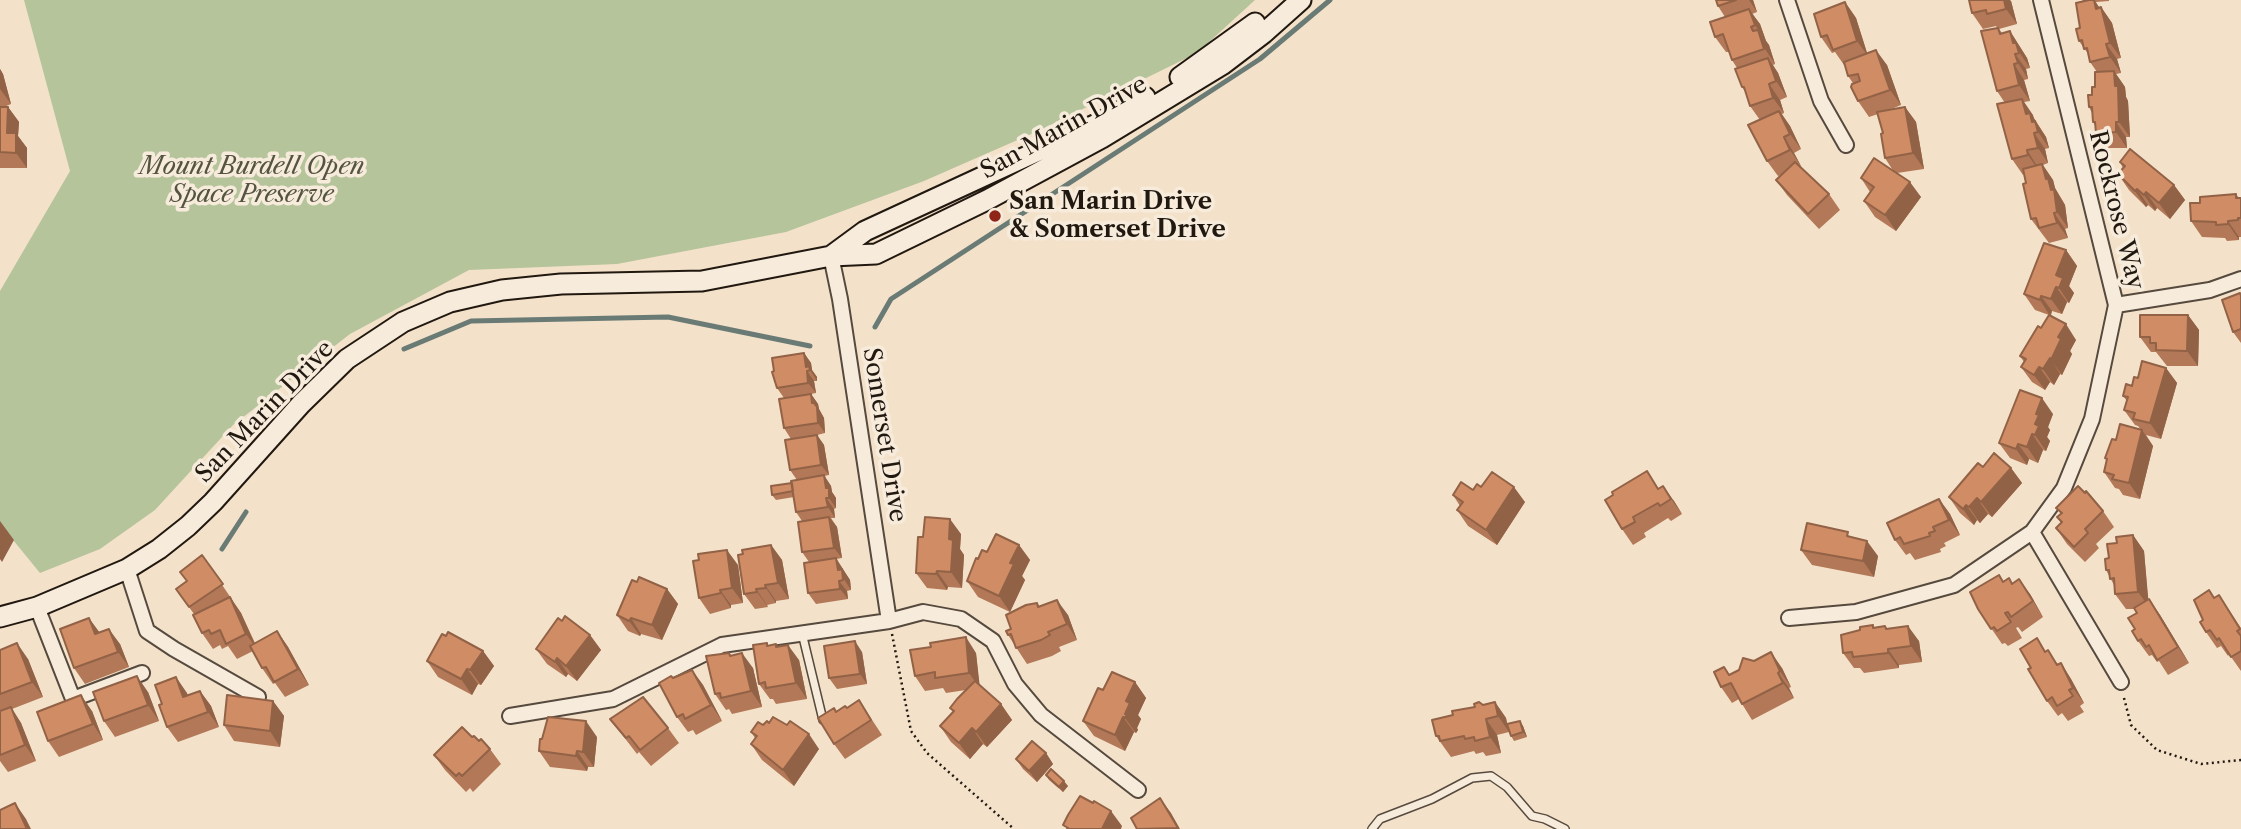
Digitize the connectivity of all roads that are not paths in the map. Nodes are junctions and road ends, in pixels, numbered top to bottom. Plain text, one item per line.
1 (1281, 0) edge
2 (1301, 0) edge
3 (1787, 0) edge
4 (2041, 0) edge
5 (1846, 145) dead end
6 (831, 256) junction
7 (2241, 279) edge
8 (2116, 305) junction
9 (2032, 533) junction
10 (127, 569) junction
11 (37, 607) junction
12 (0, 617) edge
13 (1789, 618) dead end
14 (889, 621) junction
15 (802, 632) junction
16 (142, 673) dead end
17 (2121, 682) dead end
18 (258, 697) edge
19 (510, 716) dead end
20 (823, 720) edge
21 (1138, 790) dead end
22 (1372, 829) edge
23 (1564, 829) edge

1 - 6 main road, San Marin Drive
2 - 6 main road, San Marin Drive
3 - 5 street
4 - 8 street, Rockrose Way
6 - 10 main road, San Marin Drive
6 - 14 street, Somerset Drive
7 - 8 street
8 - 9 street, Rockrose Way
9 - 13 street, Rockrose Way
9 - 17 street
10 - 11 main road, San Marin Drive
10 - 18 street
11 - 12 main road, San Marin Drive
11 - 16 street
14 - 15 street
14 - 21 street
15 - 19 street
15 - 20 lane
22 - 23 lane

